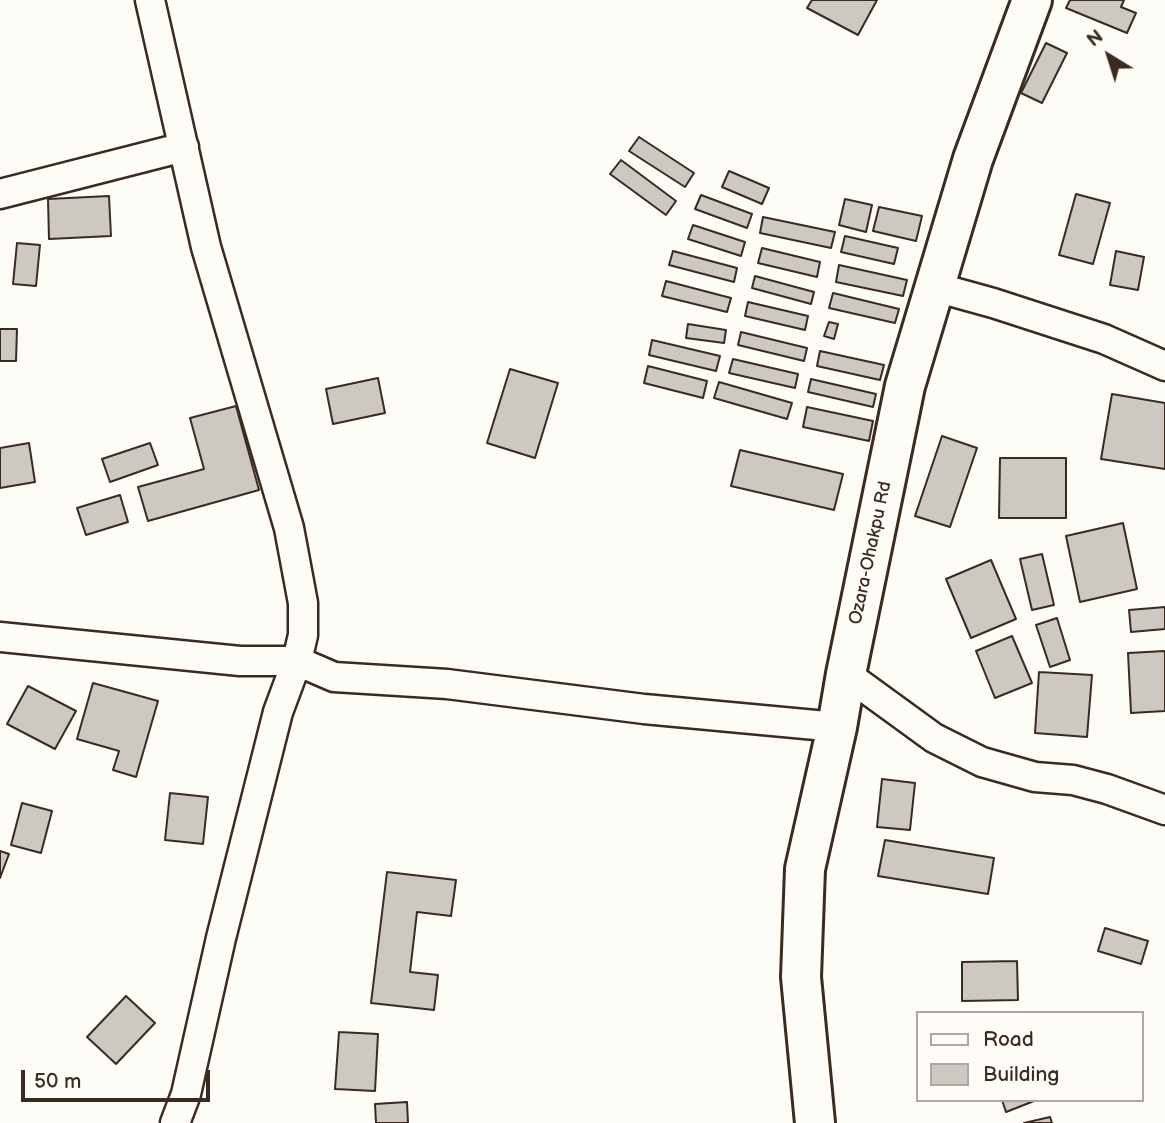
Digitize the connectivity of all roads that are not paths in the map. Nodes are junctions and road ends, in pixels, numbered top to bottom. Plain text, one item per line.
1 (150, 0) edge
2 (1032, 0) edge
3 (184, 147) junction
4 (0, 194) edge
5 (934, 286) junction
6 (1165, 366) edge
7 (0, 637) edge
8 (298, 661) junction
9 (846, 674) junction
10 (837, 727) junction
11 (1165, 810) edge
12 (175, 1123) edge
13 (814, 1123) edge

1 - 3 street
2 - 5 main road, Ozara-Ohakpu Rd
3 - 4 street
3 - 8 street
5 - 6 street
5 - 9 main road, Ozara-Ohakpu Rd
7 - 8 street
8 - 10 street
8 - 12 street
9 - 10 main road, Ozara-Ohakpu Rd
9 - 11 street
10 - 13 main road, Ozara-Ohakpu Rd

